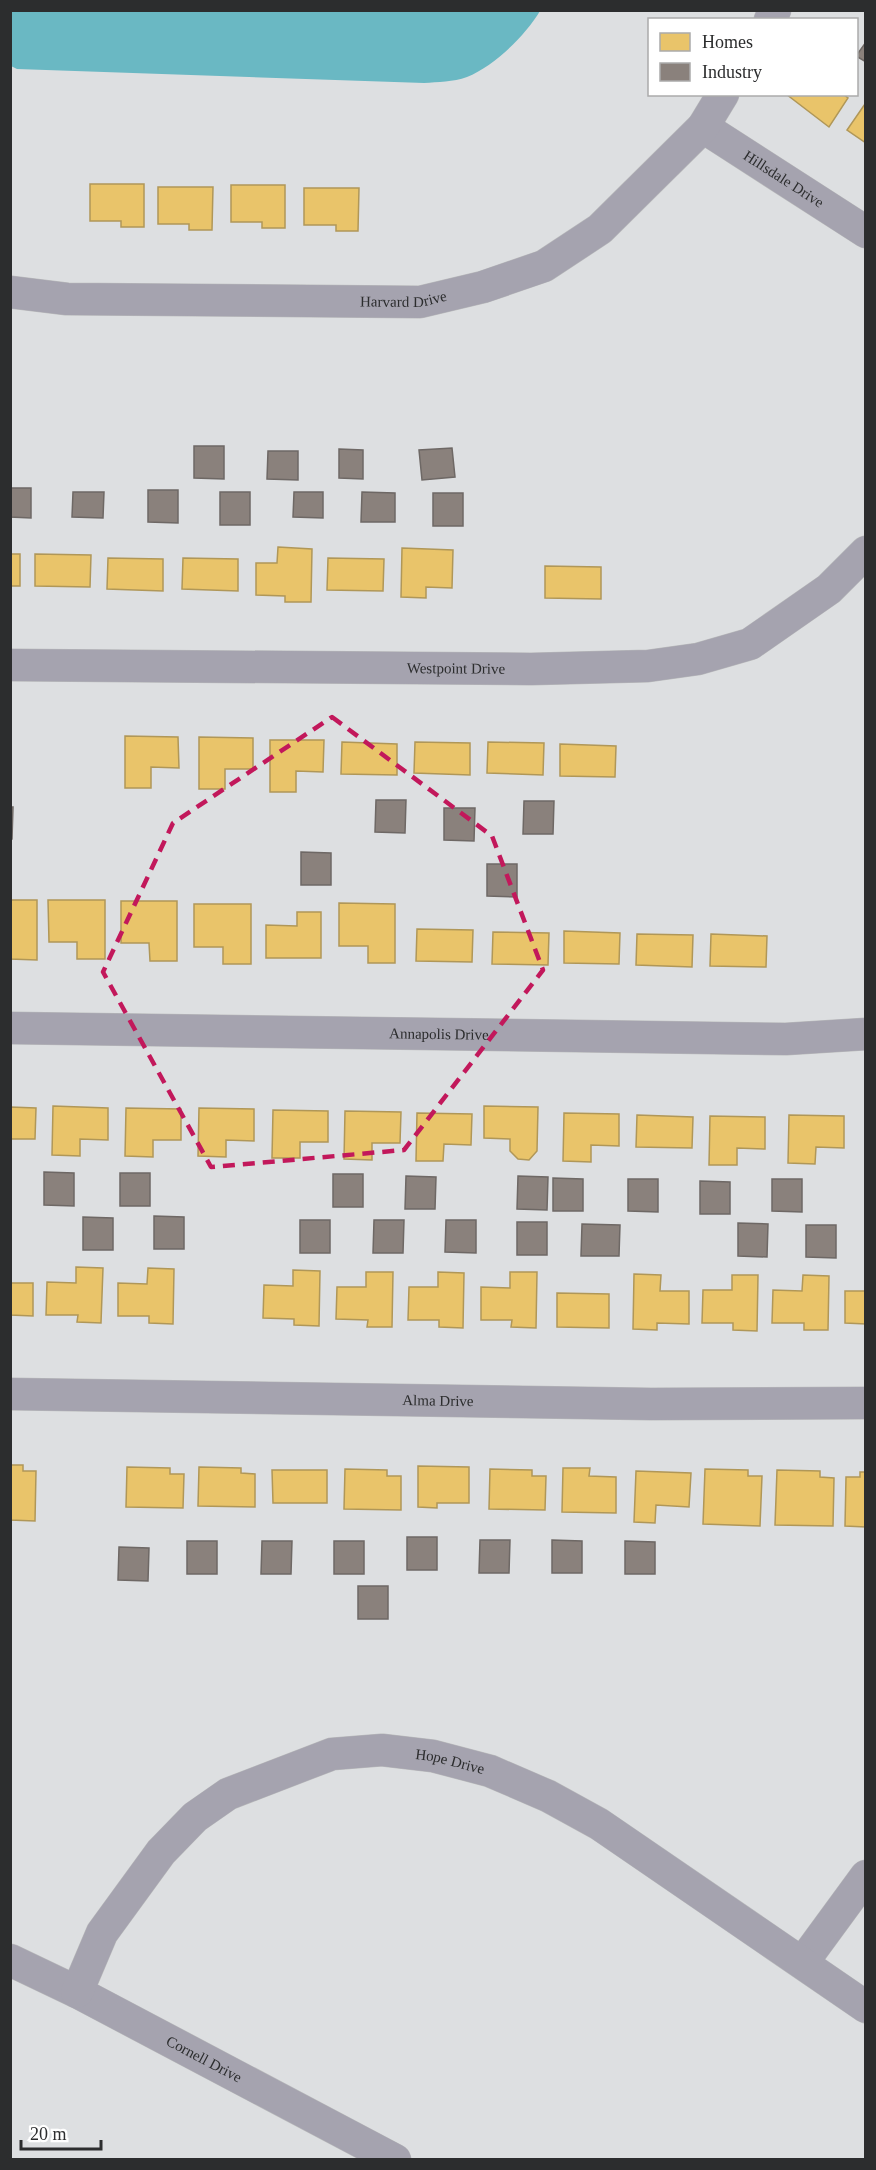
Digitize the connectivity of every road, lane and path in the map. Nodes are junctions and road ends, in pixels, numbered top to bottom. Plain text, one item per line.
1 (722, 96) edge
2 (703, 127) junction
3 (866, 232) edge
4 (10, 292) edge
5 (866, 552) edge
6 (10, 665) edge
7 (10, 1028) edge
8 (866, 1034) edge
9 (10, 1394) edge
10 (866, 1403) edge
11 (866, 1876) edge
12 (10, 1960) edge
13 (802, 1962) junction
14 (77, 1992) junction
15 (866, 2007) edge
16 (395, 2160) edge

1 - 2 street, Harvard Drive
2 - 3 street, Hillsdale Drive
2 - 4 street, Harvard Drive
5 - 6 street, Westpoint Drive
7 - 8 street, Annapolis Drive
9 - 10 street, Alma Drive
11 - 13 street
12 - 14 street, Cornell Drive
13 - 14 street, Hope Drive
13 - 15 street, Hope Drive
14 - 16 street, Cornell Drive

